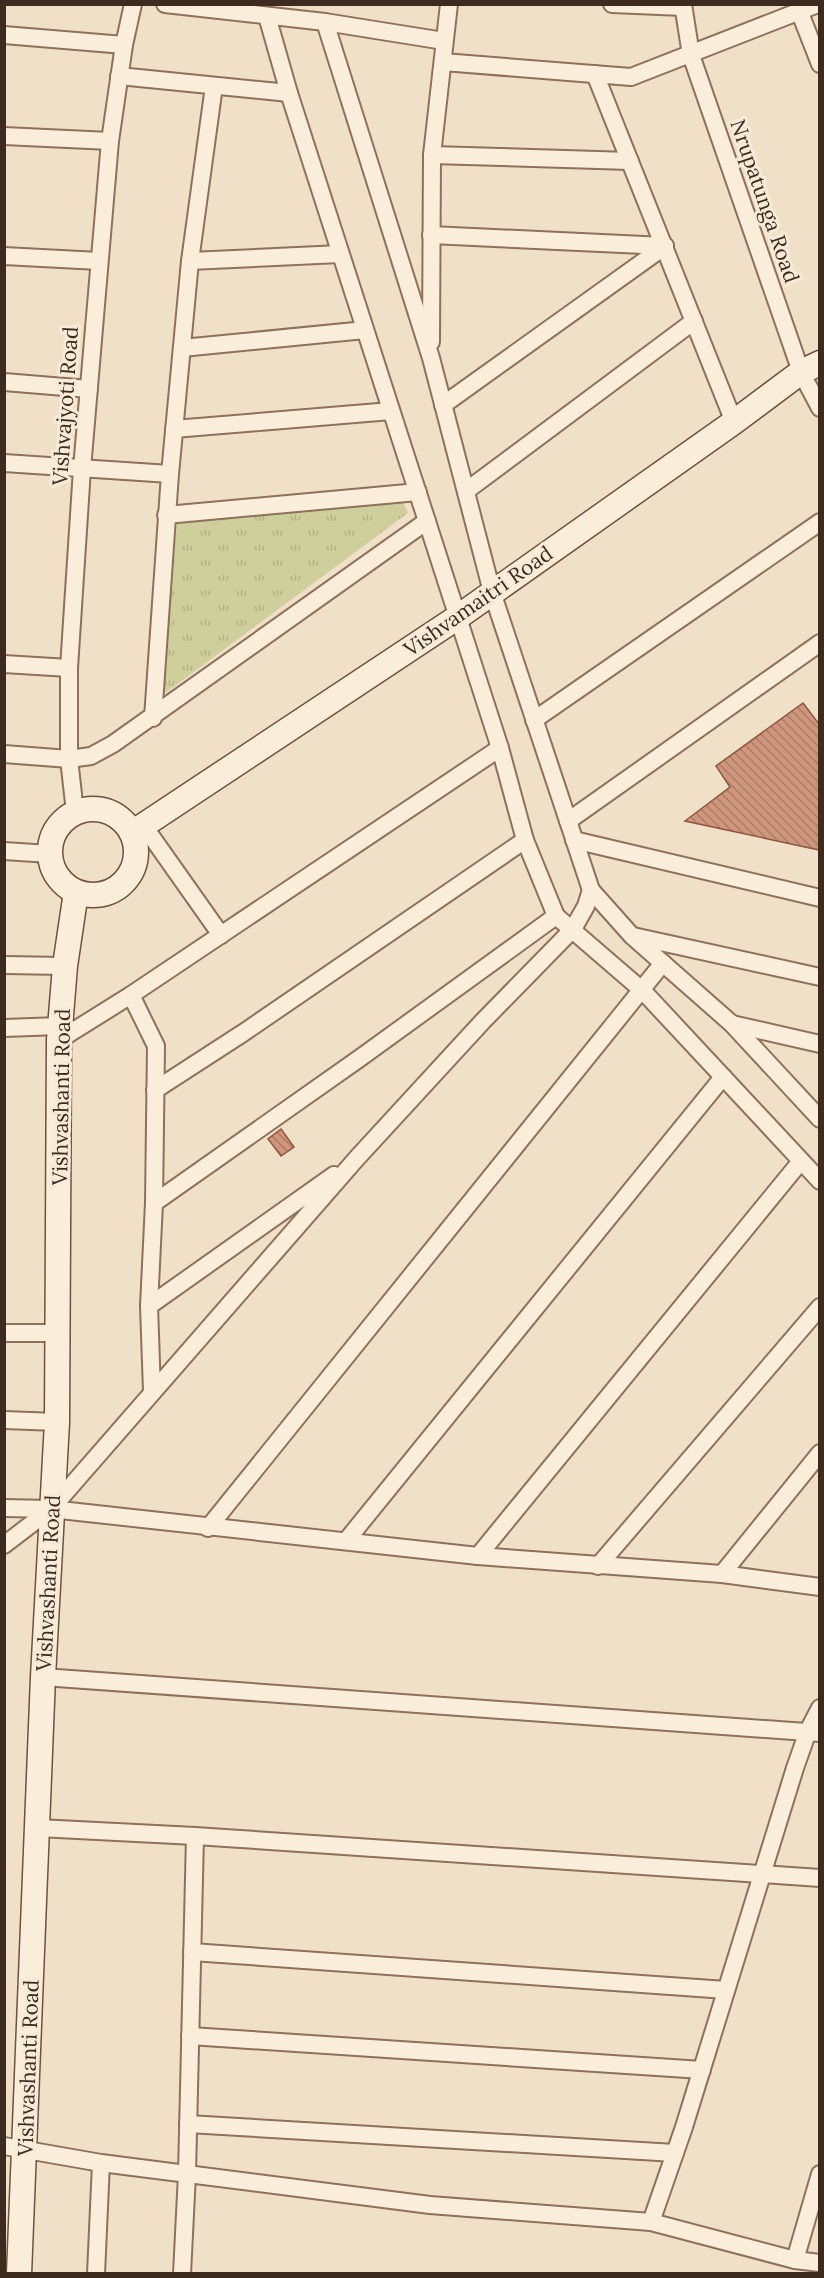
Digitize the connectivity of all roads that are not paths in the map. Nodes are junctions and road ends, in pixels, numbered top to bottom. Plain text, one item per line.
1 (133, 4) edge
2 (165, 4) edge
3 (448, 4) edge
4 (612, 4) edge
5 (818, 4) edge
6 (683, 6) edge
7 (801, 9) edge
8 (267, 16) junction
9 (325, 22) junction
10 (4, 35) edge
11 (444, 41) junction
12 (124, 45) junction
13 (691, 55) junction
14 (443, 63) junction
15 (819, 64) edge
16 (595, 74) junction
17 (119, 76) junction
18 (214, 87) junction
19 (289, 93) junction
20 (4, 136) edge
21 (110, 141) junction
22 (432, 154) junction
23 (630, 161) junction
24 (431, 235) junction
25 (665, 246) junction
26 (340, 254) junction
27 (4, 256) edge
28 (99, 261) junction
29 (190, 261) junction
30 (694, 321) junction
31 (365, 330) junction
32 (182, 348) junction
33 (431, 358) junction
34 (810, 368) edge
35 (4, 382) edge
36 (88, 389) junction
37 (443, 405) junction
38 (819, 408) edge
39 (391, 411) junction
40 (735, 422) junction
41 (174, 429) junction
42 (4, 463) edge
43 (82, 469) junction
44 (170, 474) junction
45 (466, 491) junction
46 (418, 492) junction
47 (166, 515) junction
48 (427, 521) junction
49 (819, 522) edge
50 (492, 592) junction
51 (458, 617) junction
52 (819, 643) edge
53 (4, 664) edge
54 (69, 668) junction
55 (153, 718) junction
56 (534, 720) junction
57 (500, 748) junction
58 (4, 754) edge
59 (69, 759) junction
60 (75, 813) junction
61 (568, 821) junction
62 (138, 830) junction
63 (525, 840) junction
64 (574, 840) junction
65 (4, 851) edge
66 (50, 854) junction
67 (591, 890) junction
68 (76, 892) junction
69 (819, 898) edge
70 (556, 916) junction
71 (573, 929) junction
72 (221, 935) junction
73 (632, 936) junction
74 (663, 963) junction
75 (4, 966) edge
76 (65, 966) junction
77 (819, 977) edge
78 (643, 990) junction
79 (131, 995) junction
80 (732, 1024) junction
81 (4, 1028) edge
82 (60, 1033) junction
83 (819, 1044) edge
84 (723, 1077) junction
85 (155, 1090) junction
86 (813, 1107) edge
87 (819, 1119) edge
88 (357, 1158) junction
89 (801, 1161) junction
90 (819, 1181) edge
91 (154, 1203) junction
92 (149, 1306) junction
93 (819, 1306) edge
94 (4, 1333) edge
95 (58, 1333) junction
96 (153, 1391) junction
97 (4, 1420) edge
98 (57, 1422) junction
99 (819, 1453) edge
100 (4, 1508) edge
101 (51, 1509) junction
102 (208, 1528) junction
103 (346, 1541) junction
104 (4, 1545) edge
105 (478, 1556) junction
106 (598, 1566) junction
107 (722, 1574) junction
108 (819, 1587) edge
109 (43, 1677) junction
110 (819, 1708) edge
111 (814, 1732) edge
112 (38, 1828) junction
113 (195, 1836) junction
114 (762, 1873) junction
115 (819, 1878) edge
116 (192, 1952) junction
117 (726, 1990) junction
118 (190, 2036) junction
119 (702, 2070) junction
120 (188, 2124) junction
121 (15, 2148) edge
122 (675, 2153) junction
123 (101, 2163) junction
124 (187, 2174) junction
125 (819, 2174) edge
126 (651, 2222) junction
127 (795, 2260) junction
128 (819, 2263) edge
129 (19, 2274) edge
130 (96, 2274) edge
131 (182, 2274) edge

1 - 12 street, Vishvajyoti Road
2 - 8 street
3 - 11 street
4 - 6 street
5 - 7 street
6 - 13 street, Nrupatunga Road
7 - 13 street
7 - 15 street
8 - 9 street
8 - 19 street
9 - 11 street
9 - 33 street
10 - 12 street
11 - 14 street
12 - 17 street, Vishvajyoti Road
13 - 16 street
13 - 34 street, Nrupatunga Road
14 - 16 street
14 - 22 street
16 - 23 street
17 - 18 street
17 - 21 street, Vishvajyoti Road
18 - 19 street
18 - 29 street
19 - 26 street
20 - 21 street
21 - 28 street, Vishvajyoti Road
22 - 23 street
22 - 24 street
23 - 25 street
24 - 25 street
24 - 33 street
25 - 30 street
25 - 37 street
26 - 29 street
26 - 31 street
27 - 28 street
28 - 36 street, Vishvajyoti Road
29 - 32 street
30 - 40 street
30 - 45 street
31 - 32 street
31 - 39 street
32 - 41 street
33 - 37 street
34 - 38 street, Nrupatunga Road
34 - 40 street, Vishvamaitri Road
35 - 36 street
36 - 43 street, Vishvajyoti Road
37 - 45 street
39 - 41 street
39 - 46 street
40 - 50 street, Vishvamaitri Road
41 - 44 street
42 - 43 street
43 - 44 street
43 - 54 street, Vishvajyoti Road
44 - 47 street
45 - 50 street
46 - 47 street
46 - 48 street
47 - 55 street
48 - 51 street
48 - 55 street
49 - 56 street
50 - 51 street, Vishvamaitri Road
50 - 56 street
51 - 57 street
51 - 62 street, Vishvamaitri Road
52 - 61 street
53 - 54 street
54 - 59 street, Vishvajyoti Road
55 - 59 street
56 - 61 street
57 - 63 street
57 - 72 street
58 - 59 street
59 - 60 street, Vishvajyoti Road
60 - 62 street
60 - 66 street
61 - 64 street
62 - 68 street
62 - 72 street
63 - 70 street
63 - 85 street
64 - 67 street
64 - 69 street
65 - 66 street
66 - 68 street
67 - 71 street
67 - 73 street
68 - 76 street, Vishvashanti Road
70 - 71 street
70 - 91 street
71 - 78 street
71 - 88 street
72 - 79 street
73 - 74 street
73 - 77 street
74 - 78 street
74 - 80 street
75 - 76 street
76 - 82 street, Vishvashanti Road
78 - 84 street
78 - 102 street
79 - 82 street
79 - 85 street
80 - 83 street
80 - 86 street
81 - 82 street
82 - 95 street, Vishvashanti Road
84 - 89 street
84 - 103 street
85 - 91 street
86 - 87 street
88 - 92 street
88 - 96 street
89 - 90 street
89 - 105 street
91 - 92 street
92 - 96 street
93 - 106 street
94 - 95 street
95 - 98 street, Vishvashanti Road
96 - 101 street
97 - 98 street
98 - 101 street, Vishvashanti Road
99 - 107 street
100 - 101 street
101 - 102 street
101 - 104 street
101 - 109 street, Vishvashanti Road
102 - 103 street
103 - 105 street
105 - 106 street
106 - 107 street
107 - 108 street
109 - 111 street
109 - 112 street, Vishvashanti Road
110 - 111 street
111 - 114 street
112 - 113 street
112 - 121 street, Vishvashanti Road
113 - 114 street
113 - 116 street
114 - 115 street
114 - 117 street
116 - 117 street
116 - 118 street
117 - 119 street
118 - 119 street
118 - 120 street
119 - 122 street
120 - 122 street
120 - 124 street
121 - 123 street
121 - 129 street, Vishvashanti Road
122 - 126 street
123 - 124 street
123 - 130 street
124 - 126 street
124 - 131 street
125 - 127 street
126 - 127 street
127 - 128 street

